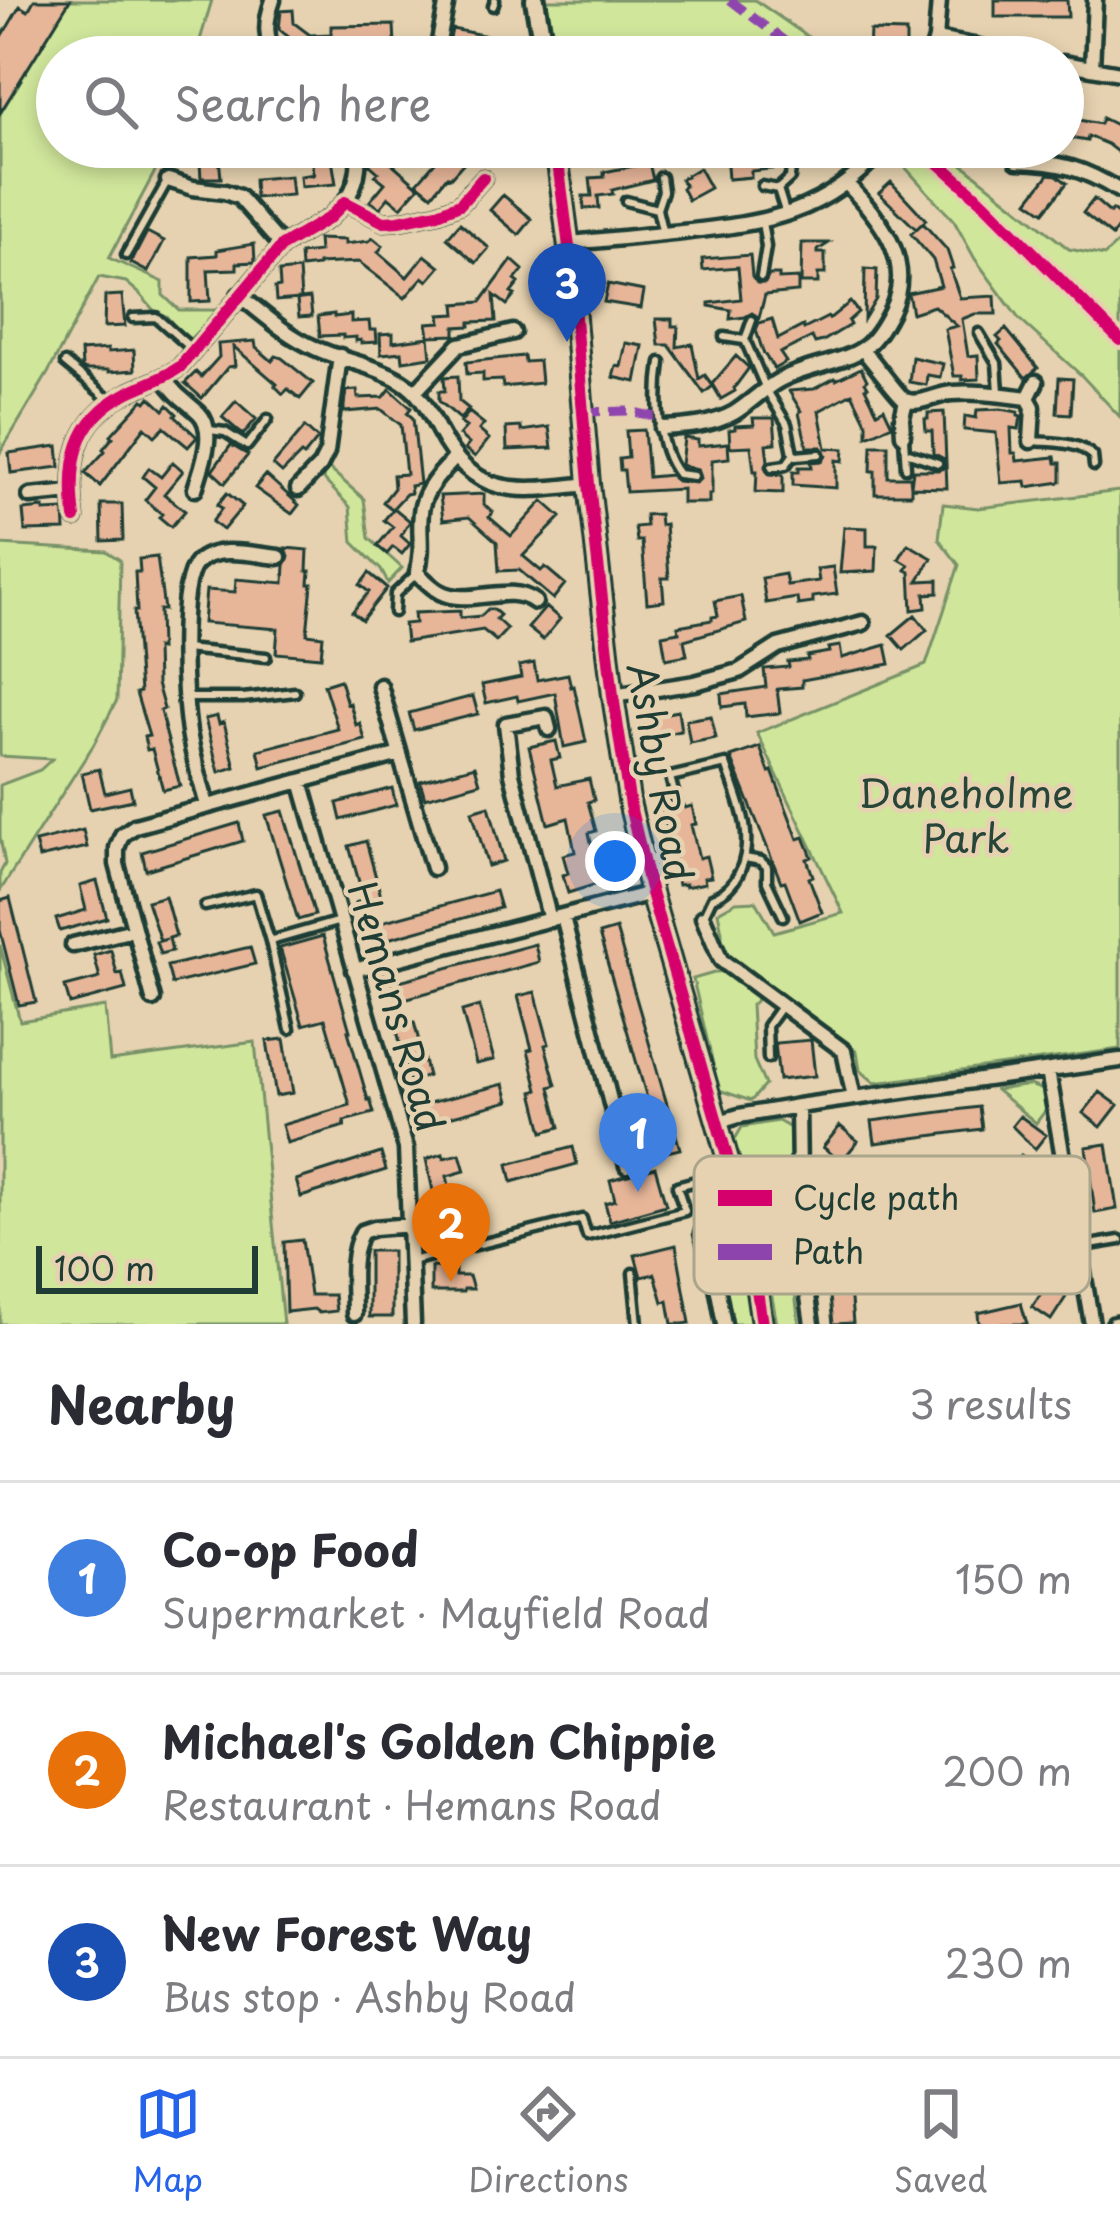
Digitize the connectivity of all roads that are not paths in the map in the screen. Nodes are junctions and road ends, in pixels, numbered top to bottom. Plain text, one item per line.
1 (273, 0) edge
2 (447, 0) edge
3 (535, 0) edge
4 (940, 0) edge
5 (1095, 0) edge
6 (267, 36) edge
7 (440, 36) edge
8 (541, 36) edge
9 (936, 36) edge
10 (1084, 67) edge
11 (1092, 68) junction
12 (1120, 73) edge
13 (359, 168) edge
14 (559, 168) edge
15 (791, 168) edge
16 (862, 168) edge
17 (1074, 168) edge
18 (662, 177) dead end
19 (483, 178) dead end
20 (168, 180) joint
21 (846, 183) junction
22 (762, 186) dead end
23 (778, 189) junction
24 (1120, 191) edge
25 (626, 201) dead end
26 (345, 202) junction
27 (657, 209) junction
28 (786, 215) junction
29 (762, 222) junction
30 (663, 234) junction
31 (569, 243) junction
32 (282, 246) junction
33 (126, 255) dead end
34 (761, 277) dead end
35 (239, 295) junction
36 (133, 318) dead end
37 (752, 320) dead end
38 (513, 332) dead end
39 (979, 333) dead end
40 (724, 337) dead end
41 (745, 340) junction
42 (862, 349) junction
43 (195, 352) junction
44 (340, 356) junction
45 (661, 362) dead end
46 (65, 363) dead end
47 (164, 378) junction
48 (1036, 382) dead end
49 (766, 389) junction
50 (416, 391) junction
51 (999, 395) junction
52 (1028, 398) junction
53 (906, 400) junction
54 (112, 401) junction
55 (268, 419) dead end
56 (662, 428) junction
57 (207, 430) junction
58 (903, 435) joint
59 (1030, 440) joint
60 (906, 452) junction
61 (794, 453) junction
62 (819, 454) dead end
63 (455, 458) junction
64 (938, 463) dead end
65 (1094, 466) dead end
66 (772, 467) dead end
67 (906, 469) dead end
68 (694, 476) dead end
69 (589, 484) junction
70 (196, 489) dead end
71 (298, 489) dead end
72 (72, 492) junction
73 (30, 496) dead end
74 (75, 518) dead end
75 (279, 556) dead end
76 (417, 573) junction
77 (535, 602) dead end
78 (394, 612) dead end
79 (863, 623) dead end
80 (184, 649) junction
81 (266, 657) dead end
82 (380, 686) dead end
83 (296, 692) dead end
84 (613, 696) junction
85 (185, 698) junction
86 (548, 729) dead end
87 (400, 754) junction
88 (301, 781) junction
89 (676, 800) dead end
90 (207, 805) junction
91 (745, 858) junction
92 (433, 868) dead end
93 (651, 892) junction
94 (206, 906) dead end
95 (783, 916) dead end
96 (704, 917) joint
97 (557, 918) junction
98 (340, 921) junction
99 (133, 930) junction
100 (270, 941) junction
101 (73, 945) dead end
102 (354, 970) junction
103 (153, 999) dead end
104 (782, 1005) junction
105 (290, 1029) dead end
106 (768, 1058) dead end
107 (1120, 1060) edge
108 (1048, 1071) junction
109 (854, 1098) junction
110 (798, 1106) junction
111 (716, 1123) junction
112 (727, 1156) edge
113 (799, 1156) edge
114 (1062, 1156) edge
115 (627, 1166) dead end
116 (694, 1181) edge
117 (410, 1225) junction
118 (1120, 1240) edge
119 (1090, 1245) edge
120 (411, 1261) junction
121 (633, 1273) dead end
122 (718, 1294) edge
123 (757, 1294) edge
124 (808, 1294) edge
125 (1087, 1294) edge
126 (354, 1314) dead end
127 (412, 1324) edge
128 (638, 1324) edge
129 (724, 1324) edge
130 (761, 1324) edge
131 (812, 1324) edge
132 (1092, 1324) edge

1 - 6 street
2 - 7 street
3 - 8 street
4 - 9 street
5 - 11 street
10 - 11 street
11 - 12 street
13 - 26 street
14 - 31 street, Ashby Road
15 - 23 lane
16 - 21 street
17 - 24 street
18 - 27 lane
19 - 26 street
20 - 32 street
20 - 33 lane
21 - 28 street
21 - 42 street
22 - 23 lane
23 - 28 lane
25 - 27 lane
26 - 32 street
27 - 30 lane
28 - 29 street
29 - 30 street
29 - 34 lane
30 - 31 street
31 - 69 street, Ashby Road
32 - 35 street
35 - 43 street
35 - 44 street
36 - 43 lane
37 - 41 lane
38 - 50 street
39 - 51 lane
40 - 41 lane
41 - 49 lane
42 - 49 street
42 - 53 street
43 - 47 street
44 - 50 street
44 - 71 street
45 - 56 lane
46 - 54 lane
47 - 54 street
47 - 57 street
48 - 52 street
49 - 56 street
49 - 61 lane
50 - 63 street
51 - 52 street
51 - 53 street
52 - 59 street
53 - 58 street
54 - 72 street
55 - 57 lane
56 - 68 lane
57 - 70 street
58 - 60 lane
59 - 65 lane
60 - 64 lane
60 - 67 lane
61 - 62 lane
61 - 66 lane
63 - 69 street
63 - 76 street
69 - 84 street, Ashby Road
72 - 73 street
72 - 74 street
75 - 80 street
76 - 77 street
76 - 78 lane
79 - 84 street
80 - 81 lane
80 - 85 street
82 - 87 street
83 - 85 lane
84 - 93 street, Ashby Road
85 - 90 street
86 - 97 street
87 - 88 street
87 - 92 street
88 - 90 street
88 - 98 street, Hemans Road
89 - 91 lane
90 - 99 street
91 - 95 lane
91 - 96 lane
93 - 97 street
93 - 111 street, Ashby Road
94 - 100 lane
96 - 104 street
97 - 102 street
97 - 115 street
98 - 100 lane
98 - 102 street, Hemans Road
99 - 101 street
99 - 103 street
100 - 105 lane
102 - 117 street, Hemans Road
104 - 106 lane
104 - 109 street
107 - 108 street
108 - 109 street
108 - 114 street
109 - 110 street
110 - 111 street
110 - 113 street
111 - 112 street, Ashby Road
116 - 120 lane
117 - 120 street, Hemans Road
117 - 126 street
118 - 119 lane
120 - 127 street, Hemans Road
121 - 128 lane
122 - 129 street
123 - 130 street, Ashby Road
124 - 131 street
125 - 132 street

